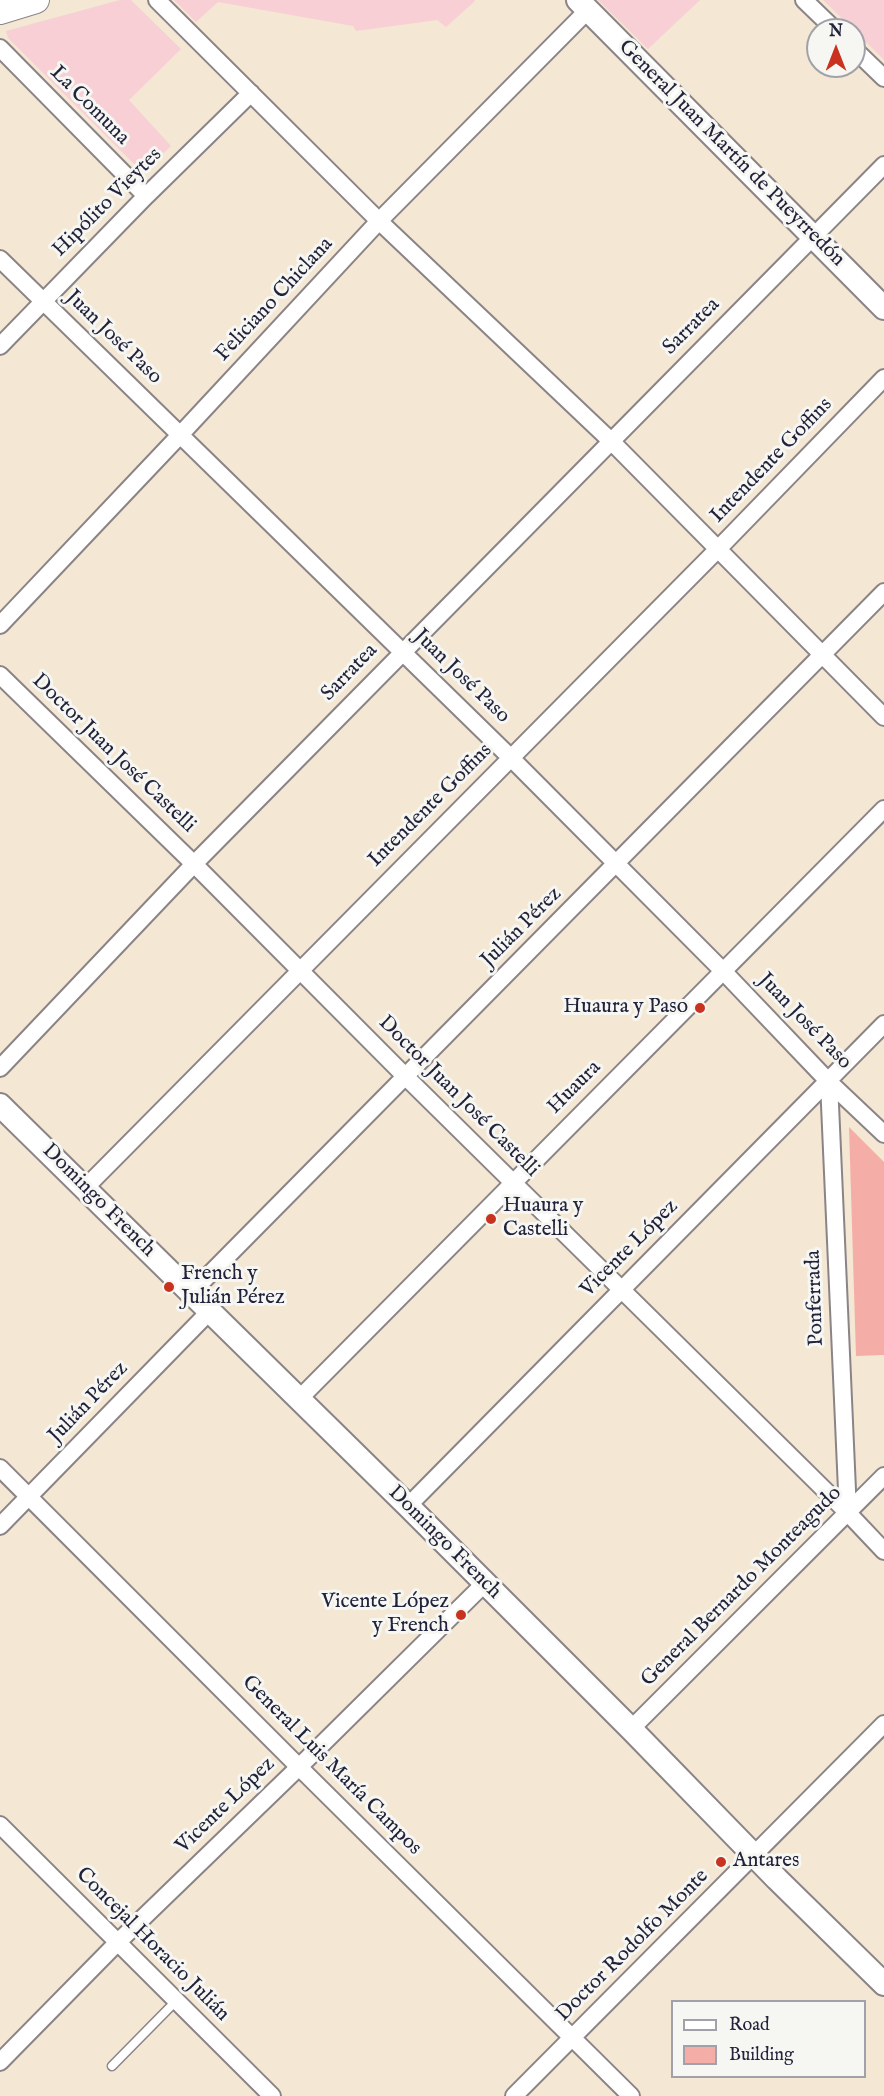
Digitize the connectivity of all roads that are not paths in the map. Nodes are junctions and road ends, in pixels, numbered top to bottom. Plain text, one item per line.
1 (36, 0) edge
2 (157, 0) edge
3 (804, 0) edge
4 (583, 5) edge
5 (0, 11) edge
6 (823, 18) edge
7 (0, 48) edge
8 (866, 61) edge
9 (884, 78) edge
10 (251, 93) junction
11 (884, 165) edge
12 (146, 195) junction
13 (380, 221) junction
14 (813, 236) junction
15 (0, 259) edge
16 (43, 301) junction
17 (884, 308) edge
18 (0, 346) edge
19 (884, 378) edge
20 (180, 435) junction
21 (611, 441) junction
22 (718, 549) junction
23 (884, 592) edge
24 (0, 625) edge
25 (403, 652) junction
26 (821, 655) junction
27 (0, 675) edge
28 (884, 717) edge
29 (510, 757) junction
30 (884, 809) edge
31 (194, 864) junction
32 (616, 865) junction
33 (300, 970) junction
34 (724, 972) junction
35 (884, 1024) edge
36 (0, 1068) edge
37 (406, 1077) junction
38 (829, 1082) junction
39 (0, 1105) edge
40 (884, 1134) edge
41 (513, 1183) junction
42 (85, 1188) junction
43 (621, 1289) junction
44 (191, 1293) junction
45 (209, 1312) junction
46 (298, 1400) junction
47 (0, 1468) edge
48 (884, 1476) edge
49 (29, 1497) junction
50 (408, 1506) junction
51 (848, 1513) junction
52 (0, 1526) edge
53 (884, 1551) edge
54 (484, 1584) junction
55 (884, 1724) edge
56 (631, 1729) junction
57 (299, 1767) junction
58 (0, 1825) edge
59 (754, 1856) junction
60 (117, 1942) junction
61 (884, 1984) edge
62 (176, 2001) junction
63 (573, 2038) junction
64 (0, 2062) edge
65 (112, 2066) dead end
66 (272, 2096) edge
67 (514, 2096) edge
68 (631, 2096) edge

1 - 5 main road
2 - 10 street
3 - 6 street
4 - 13 street, Feliciano Chiclana
4 - 14 street, General Juan Martín de Pueyrredón
7 - 12 street, La Comuna
8 - 9 street
10 - 12 street, Hipólito Vieytes
10 - 13 street
11 - 14 street, Sarratea
12 - 16 street, Hipólito Vieytes
13 - 20 street, Feliciano Chiclana
13 - 21 street
14 - 17 street, General Juan Martín de Pueyrredón
14 - 21 street, Sarratea
15 - 16 street, Juan José Paso
16 - 18 street, Hipólito Vieytes
16 - 20 street, Juan José Paso
19 - 22 street, Intendente Goffins
20 - 24 street, Feliciano Chiclana
20 - 25 street, Juan José Paso
21 - 22 street
21 - 25 street, Sarratea
22 - 26 street
22 - 29 street, Intendente Goffins
23 - 26 street, Julián Pérez
25 - 29 street, Juan José Paso
25 - 31 street, Sarratea
26 - 28 street
26 - 32 street, Julián Pérez
27 - 31 street, Doctor Juan José Castelli
29 - 32 street, Juan José Paso
29 - 33 street, Intendente Goffins
30 - 34 street, Huaura
31 - 33 street, Doctor Juan José Castelli
31 - 36 street, Sarratea
32 - 34 street, Juan José Paso
32 - 37 street, Julián Pérez
33 - 37 street, Doctor Juan José Castelli
33 - 42 street, Intendente Goffins
34 - 38 street, Juan José Paso
34 - 41 street, Huaura
35 - 38 street, Vicente López
37 - 41 street, Doctor Juan José Castelli
37 - 44 street, Julián Pérez
38 - 40 street, Juan José Paso
38 - 43 street, Vicente López
38 - 51 street, Ponferrada
39 - 42 street, Domingo French
41 - 43 street, Doctor Juan José Castelli
41 - 46 street, Huaura
42 - 44 street, Domingo French
43 - 50 street, Vicente López
43 - 51 street, Doctor Juan José Castelli
44 - 45 street, Domingo French
45 - 46 street, Domingo French
45 - 49 street, Julián Pérez
46 - 50 street, Domingo French
47 - 49 street, General Luis María Campos
48 - 51 street, General Bernardo Monteagudo
49 - 52 street, Julián Pérez
49 - 57 street, General Luis María Campos
50 - 54 street, Domingo French
51 - 53 street, Doctor Juan José Castelli
51 - 56 street, General Bernardo Monteagudo
54 - 56 street, Domingo French
54 - 57 street, Vicente López
55 - 59 street, Doctor Rodolfo Monte
56 - 59 street, Domingo French
57 - 60 street, Vicente López
57 - 63 street, General Luis María Campos
58 - 60 street, Concejal Horacio Julián
59 - 61 street, Domingo French
59 - 63 street, Doctor Rodolfo Monte
60 - 62 street, Concejal Horacio Julián
60 - 64 street, Vicente López
62 - 65 lane
62 - 66 street, Concejal Horacio Julián
63 - 67 street, Doctor Rodolfo Monte
63 - 68 street, General Luis María Campos

